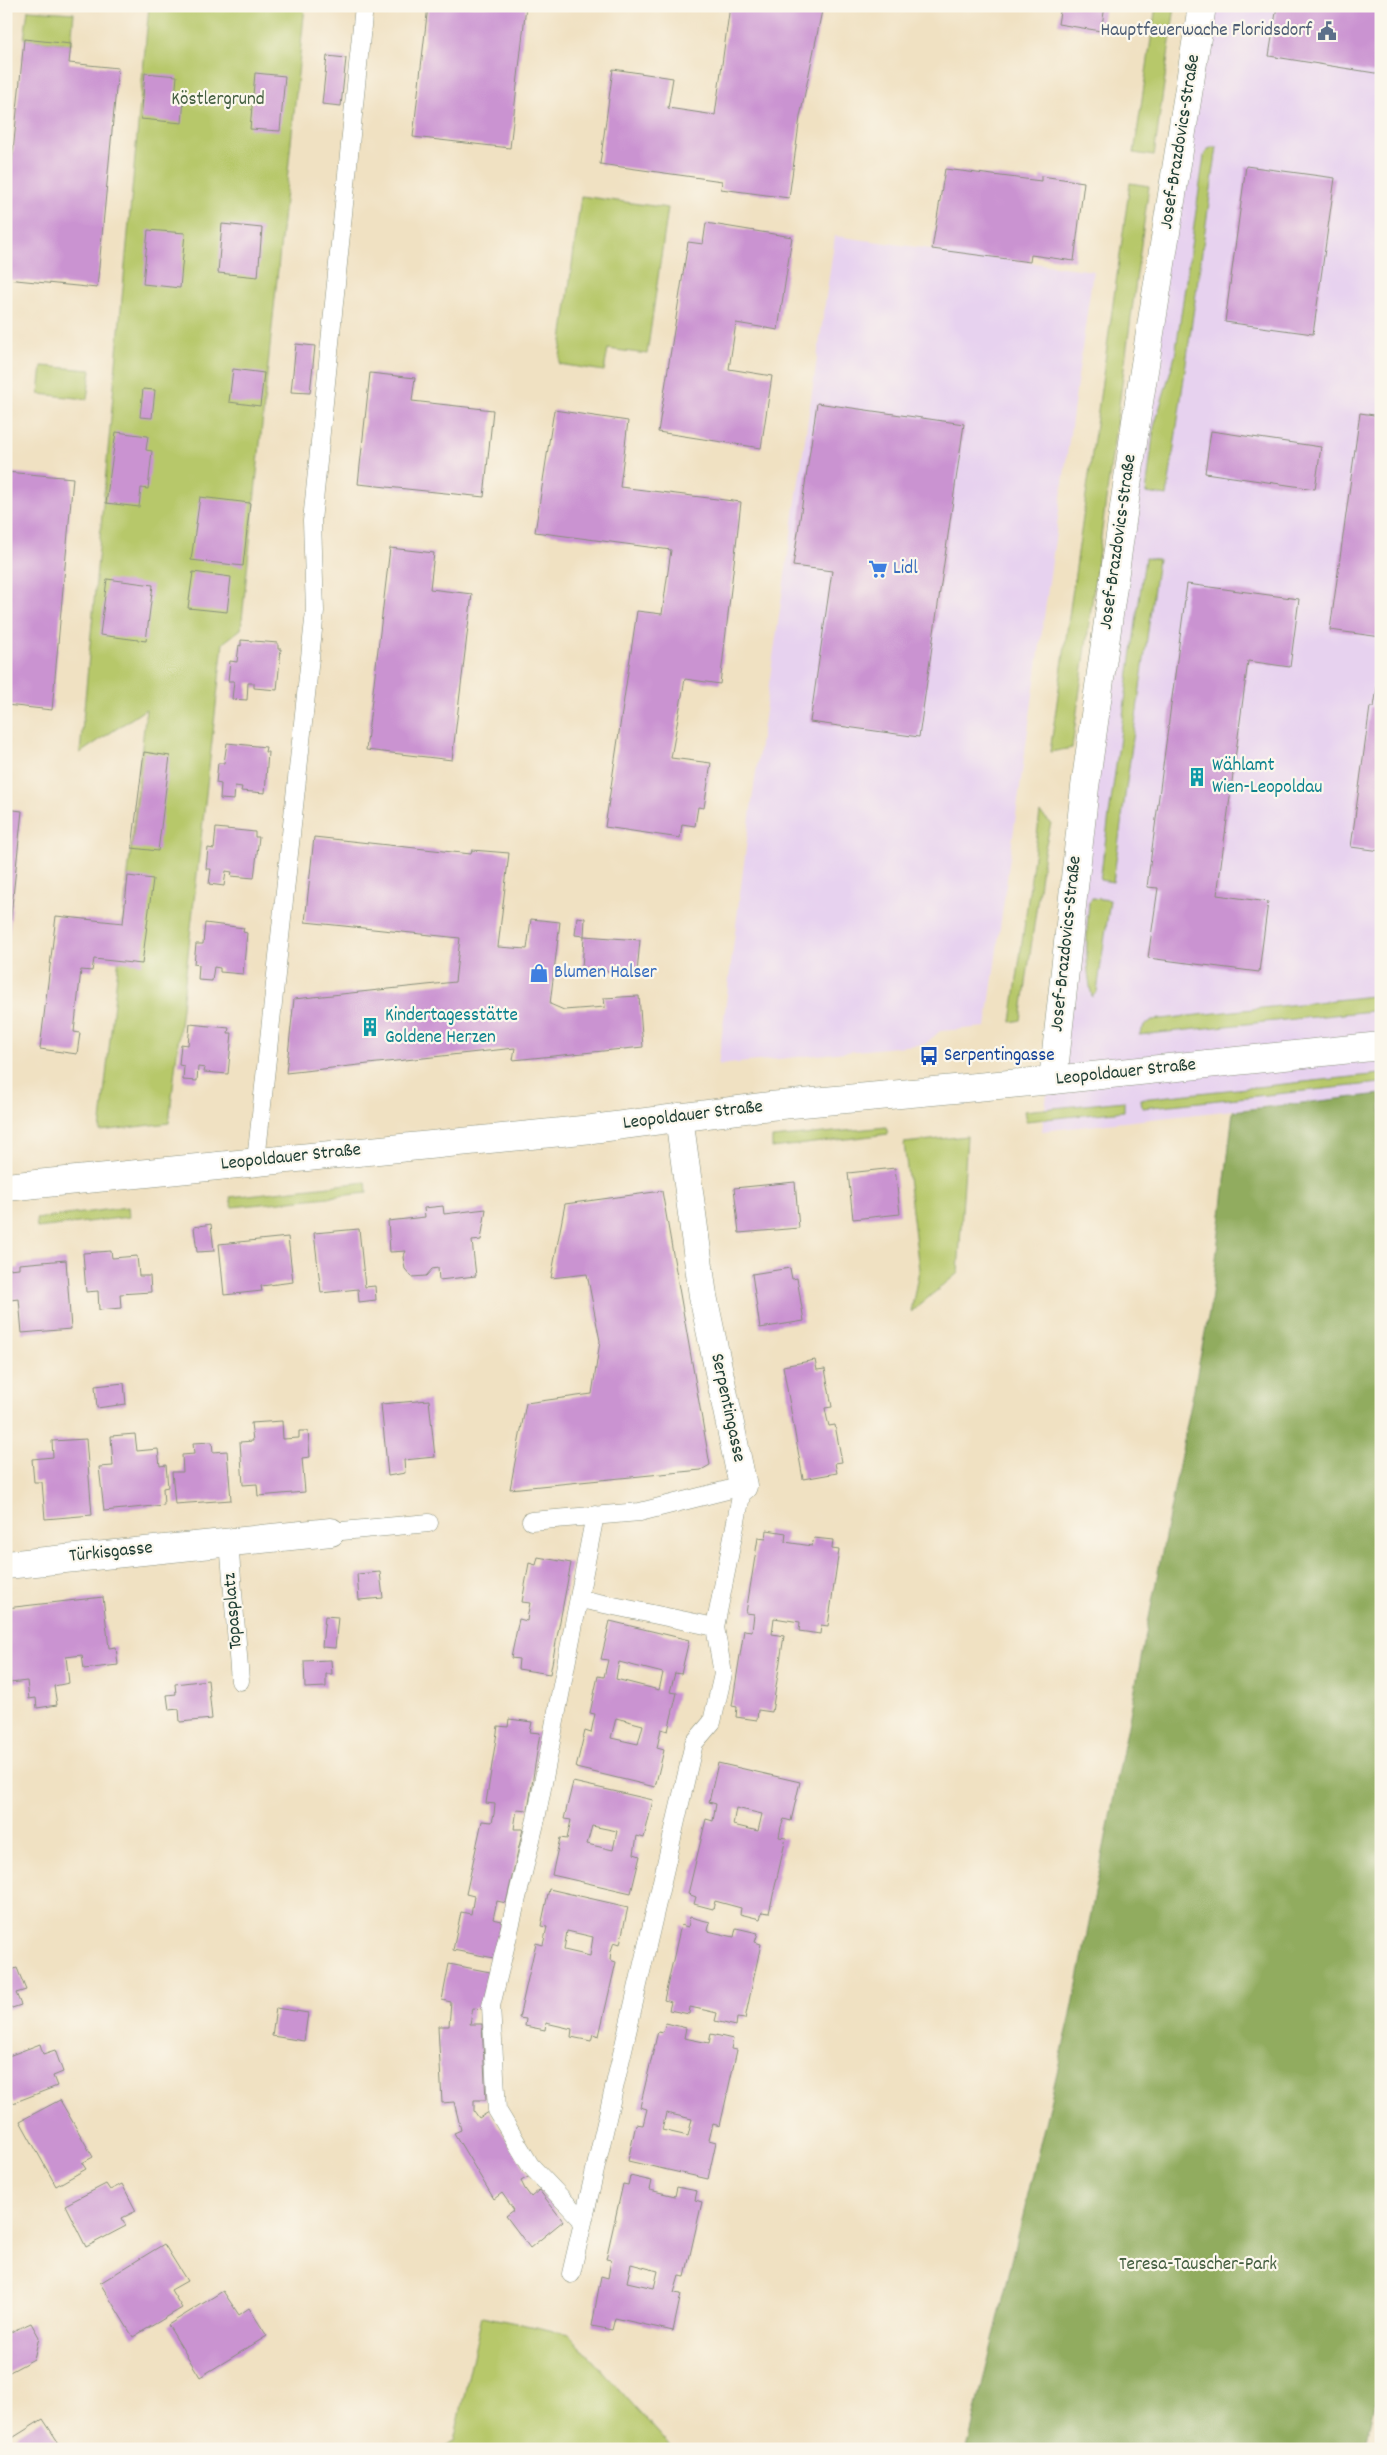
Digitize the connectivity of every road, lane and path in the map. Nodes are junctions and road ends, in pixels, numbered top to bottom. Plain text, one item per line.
1 (364, 6) edge
2 (1202, 6) edge
3 (1381, 1046) edge
4 (1053, 1080) junction
5 (679, 1117) junction
6 (256, 1161) junction
7 (6, 1187) edge
8 (743, 1486) junction
9 (595, 1515) junction
10 (531, 1521) dead end
11 (429, 1523) dead end
12 (331, 1532) joint
13 (222, 1542) junction
14 (6, 1565) edge
15 (580, 1599) junction
16 (715, 1627) junction
17 (240, 1681) dead end
18 (583, 2221) junction
19 (571, 2274) dead end

1 - 6 lane
2 - 4 street, Josef-Brazdovics-Straße
3 - 4 street, Leopoldauer Straße
4 - 5 street, Leopoldauer Straße
5 - 6 street, Leopoldauer Straße
5 - 8 street, Serpentingasse
6 - 7 street, Leopoldauer Straße
8 - 9 lane, Serpentingasse
8 - 16 lane
9 - 10 lane, Serpentingasse
9 - 15 lane
11 - 12 lane
12 - 13 street
13 - 14 street, Türkisgasse
13 - 17 lane, Topasplatz
15 - 16 lane
15 - 18 lane
16 - 18 lane
18 - 19 lane

